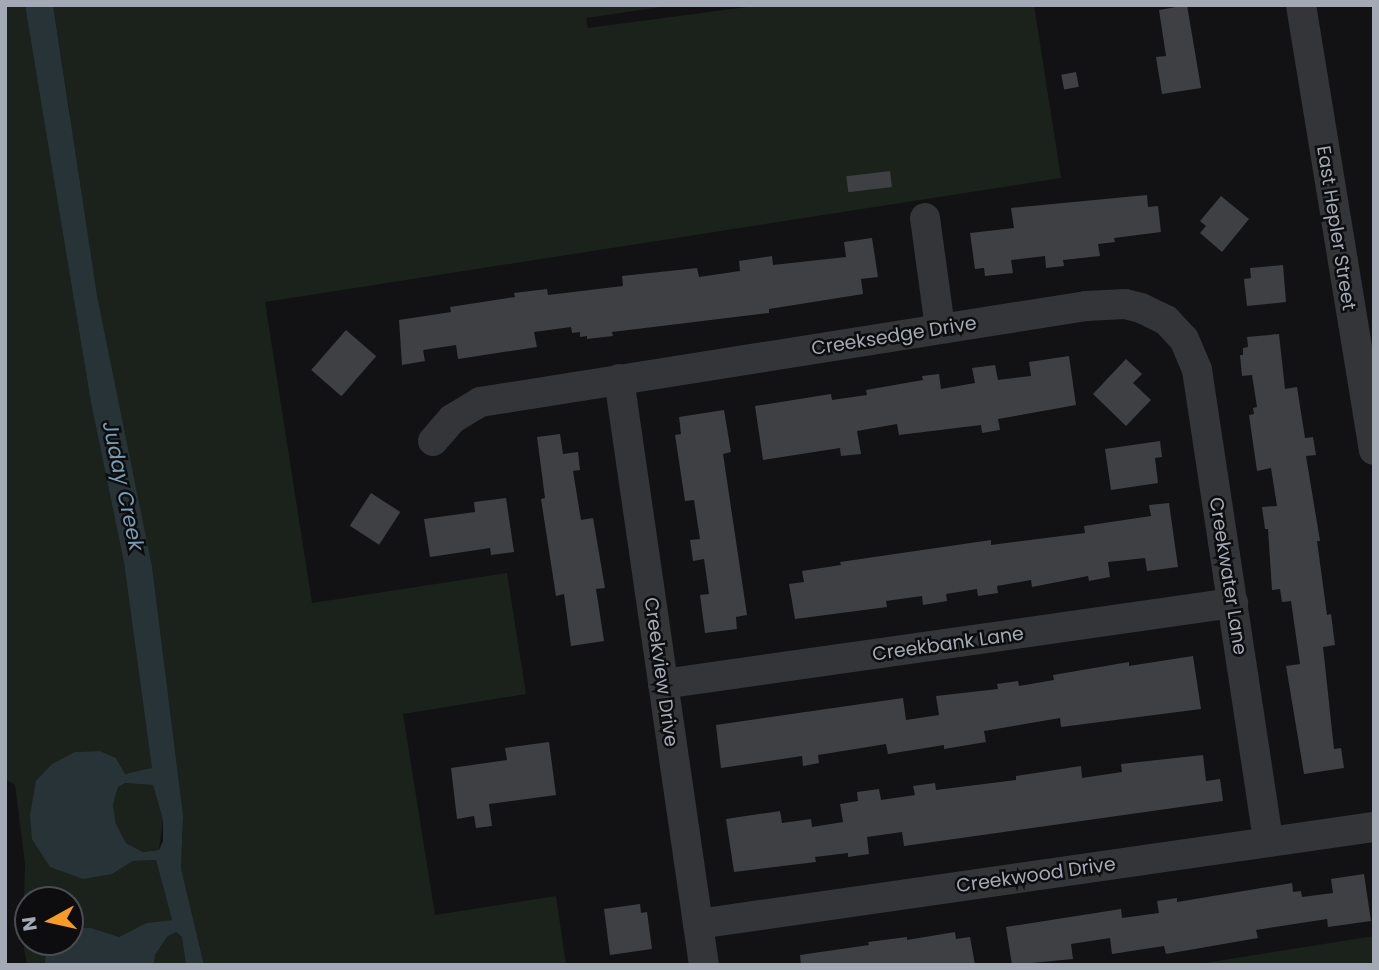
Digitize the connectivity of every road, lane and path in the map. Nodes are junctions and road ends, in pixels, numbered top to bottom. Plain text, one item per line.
1 (1301, 5) edge
2 (925, 218) dead end
3 (1172, 314) joint
4 (940, 328) junction
5 (619, 379) junction
6 (433, 441) dead end
7 (1374, 450) edge
8 (1233, 603) junction
9 (663, 684) junction
10 (1374, 827) edge
11 (1268, 841) junction
12 (698, 924) junction
13 (704, 965) edge

1 - 7 street, East Hepler Street
2 - 4 street
3 - 4 street, Creeksedge Drive
3 - 8 street, Creekwater Lane
4 - 5 street, Creeksedge Drive
5 - 6 street, Creeksedge Drive
5 - 9 street, Creekview Drive
8 - 9 street, Creekbank Lane
8 - 11 street, Creekwater Lane
9 - 12 street, Creekview Drive
10 - 11 street, Creekwood Drive
11 - 12 street, Creekwood Drive
12 - 13 street, Creekview Drive

